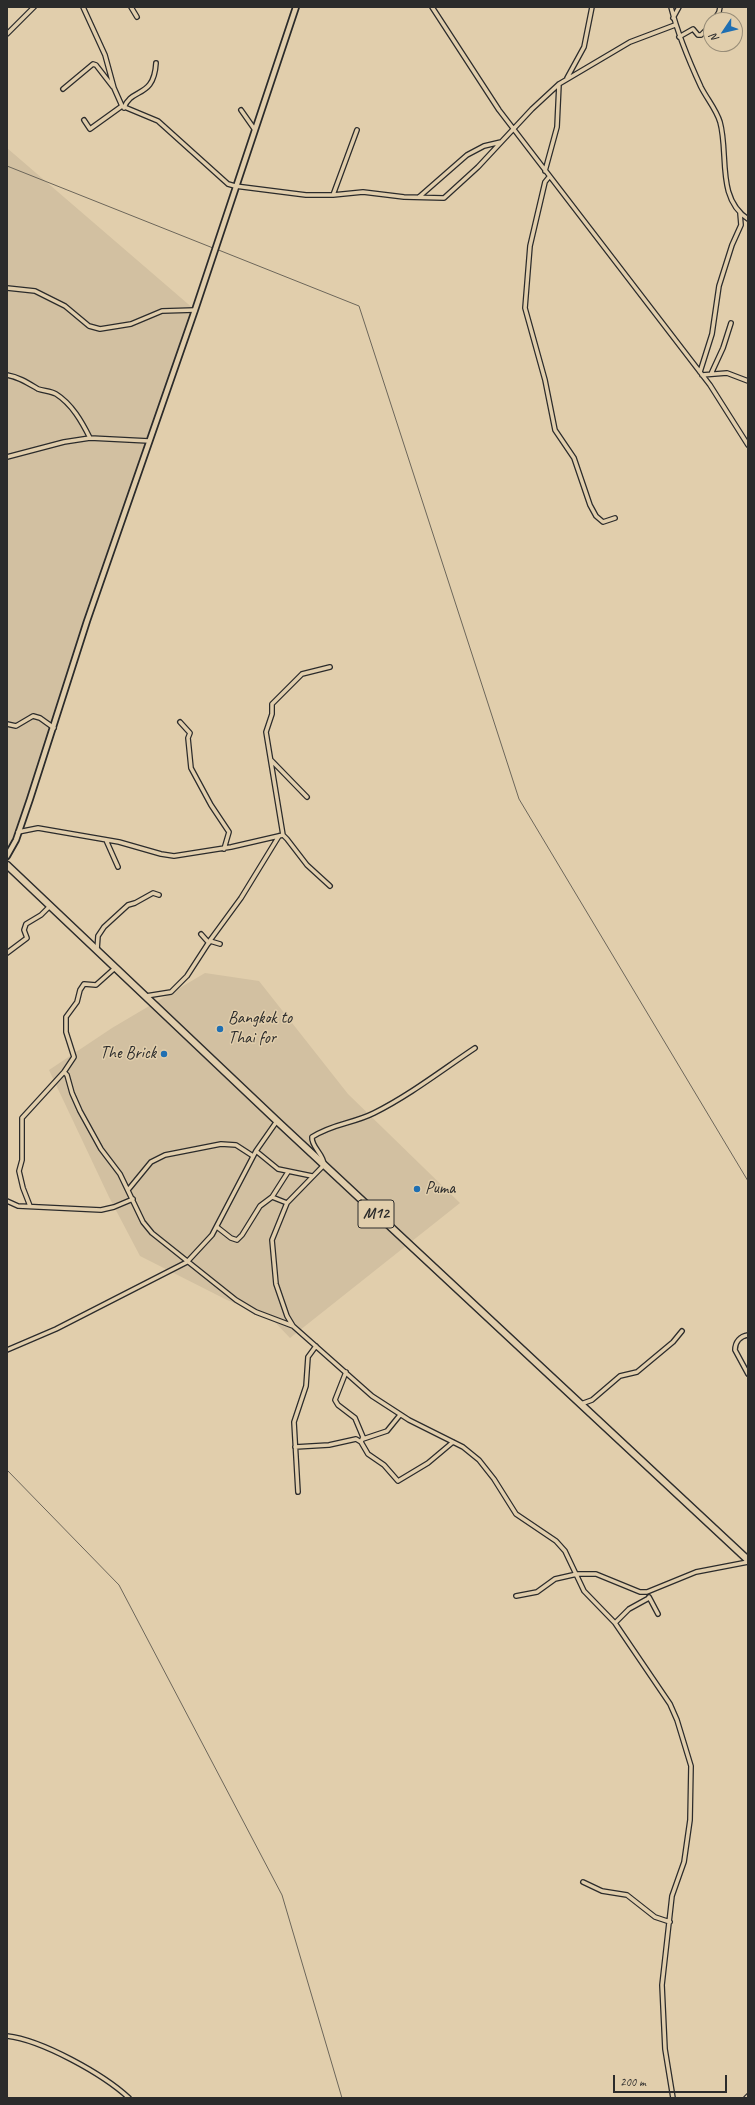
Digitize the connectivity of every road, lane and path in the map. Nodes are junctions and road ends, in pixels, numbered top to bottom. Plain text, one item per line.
1 (34, 7) edge
2 (83, 7) edge
3 (131, 7) edge
4 (296, 7) edge
5 (432, 7) edge
6 (592, 7) edge
7 (671, 7) edge
8 (679, 7) edge
9 (137, 17) dead end
10 (673, 18) junction
11 (675, 25) junction
12 (703, 33) edge
13 (7, 34) edge
14 (679, 38) junction
15 (156, 63) dead end
16 (567, 78) junction
17 (558, 84) junction
18 (114, 88) junction
19 (63, 89) dead end
20 (123, 107) junction
21 (241, 110) dead end
22 (84, 120) dead end
23 (515, 129) junction
24 (255, 130) junction
25 (357, 130) dead end
26 (502, 142) junction
27 (545, 171) junction
28 (549, 177) junction
29 (235, 186) junction
30 (333, 195) junction
31 (419, 197) junction
32 (740, 214) junction
33 (748, 219) edge
34 (7, 288) edge
35 (195, 310) junction
36 (731, 323) dead end
37 (701, 374) junction
38 (711, 374) junction
39 (7, 375) edge
40 (748, 381) edge
41 (90, 438) junction
42 (149, 441) junction
43 (748, 445) edge
44 (7, 457) edge
45 (615, 518) dead end
46 (330, 667) dead end
47 (180, 722) dead end
48 (7, 724) edge
49 (54, 728) junction
50 (270, 759) junction
51 (307, 796) dead end
52 (18, 832) junction
53 (281, 836) junction
54 (106, 840) junction
55 (224, 849) junction
56 (7, 856) edge
57 (7, 865) edge
58 (118, 867) dead end
59 (330, 886) dead end
60 (159, 895) dead end
61 (50, 906) junction
62 (201, 934) dead end
63 (209, 942) junction
64 (220, 944) dead end
65 (97, 951) junction
66 (7, 953) edge
67 (115, 968) junction
68 (144, 996) junction
69 (475, 1048) dead end
70 (64, 1072) junction
71 (277, 1121) junction
72 (256, 1151) junction
73 (253, 1156) junction
74 (324, 1165) junction
75 (288, 1172) junction
76 (312, 1176) junction
77 (128, 1190) junction
78 (272, 1197) junction
79 (133, 1199) junction
80 (7, 1201) edge
81 (287, 1203) junction
82 (30, 1206) junction
83 (216, 1227) junction
84 (187, 1262) junction
85 (293, 1326) junction
86 (682, 1331) dead end
87 (748, 1335) edge
88 (316, 1346) junction
89 (7, 1350) edge
90 (346, 1372) junction
91 (748, 1374) edge
92 (581, 1404) junction
93 (400, 1415) junction
94 (362, 1440) junction
95 (453, 1442) junction
96 (295, 1447) junction
97 (298, 1492) dead end
98 (748, 1561) edge
99 (577, 1574) junction
100 (647, 1592) junction
101 (516, 1596) dead end
102 (649, 1598) junction
103 (658, 1614) dead end
104 (616, 1623) junction
105 (583, 1882) dead end
106 (670, 1922) junction
107 (7, 2036) edge
108 (129, 2098) edge
109 (673, 2098) edge

1 - 13 street
2 - 18 street
3 - 9 street
4 - 24 street
5 - 23 street
6 - 16 street
7 - 10 street
8 - 10 street
10 - 11 street
11 - 14 street
11 - 16 street
12 - 14 street
14 - 32 street
15 - 20 street
16 - 17 street
17 - 23 street
17 - 27 street
18 - 19 street
18 - 20 street
20 - 22 street
20 - 29 street
21 - 24 street
23 - 26 street
23 - 27 street
24 - 29 street
25 - 30 street
26 - 31 street
26 - 31 street
27 - 28 street
28 - 37 street
28 - 45 street
29 - 30 street
29 - 35 street
30 - 31 street
32 - 33 street
32 - 37 street
34 - 35 street
35 - 42 street
36 - 38 street
37 - 38 street
37 - 43 street
38 - 40 street
39 - 41 street
41 - 42 street
41 - 44 street
42 - 49 street
46 - 50 street
47 - 55 street
48 - 49 street
49 - 52 street
50 - 51 street
50 - 53 street
52 - 54 street
52 - 56 street
53 - 55 street
53 - 59 street
53 - 63 street
54 - 55 street
54 - 58 street
57 - 61 highway, M12
60 - 65 street
61 - 65 highway, M12
61 - 66 street
62 - 63 street
63 - 64 street
63 - 68 street
65 - 67 highway, M12
67 - 68 highway, M12
67 - 70 street
68 - 71 highway, M12
69 - 74 street
70 - 77 street
70 - 82 street
71 - 72 street
71 - 74 highway, M12
72 - 73 street
72 - 75 street
73 - 77 street
73 - 83 street
74 - 76 street
74 - 92 highway, M12
75 - 76 street
75 - 78 street
76 - 81 street
77 - 79 street
78 - 81 street
78 - 83 street
79 - 82 street
79 - 84 street
80 - 82 street
81 - 85 street
83 - 84 street
84 - 85 street
84 - 89 street
85 - 88 street
86 - 92 street
87 - 91 street
88 - 90 street
88 - 96 street
90 - 93 street
90 - 94 street
92 - 98 highway, M12
93 - 94 street
93 - 95 street
94 - 95 street
94 - 96 street
95 - 99 street
96 - 97 street
98 - 100 street
99 - 100 street
99 - 101 street
99 - 104 street
100 - 102 street
102 - 103 street
102 - 104 street
104 - 106 street
105 - 106 street
106 - 109 street
107 - 108 street

